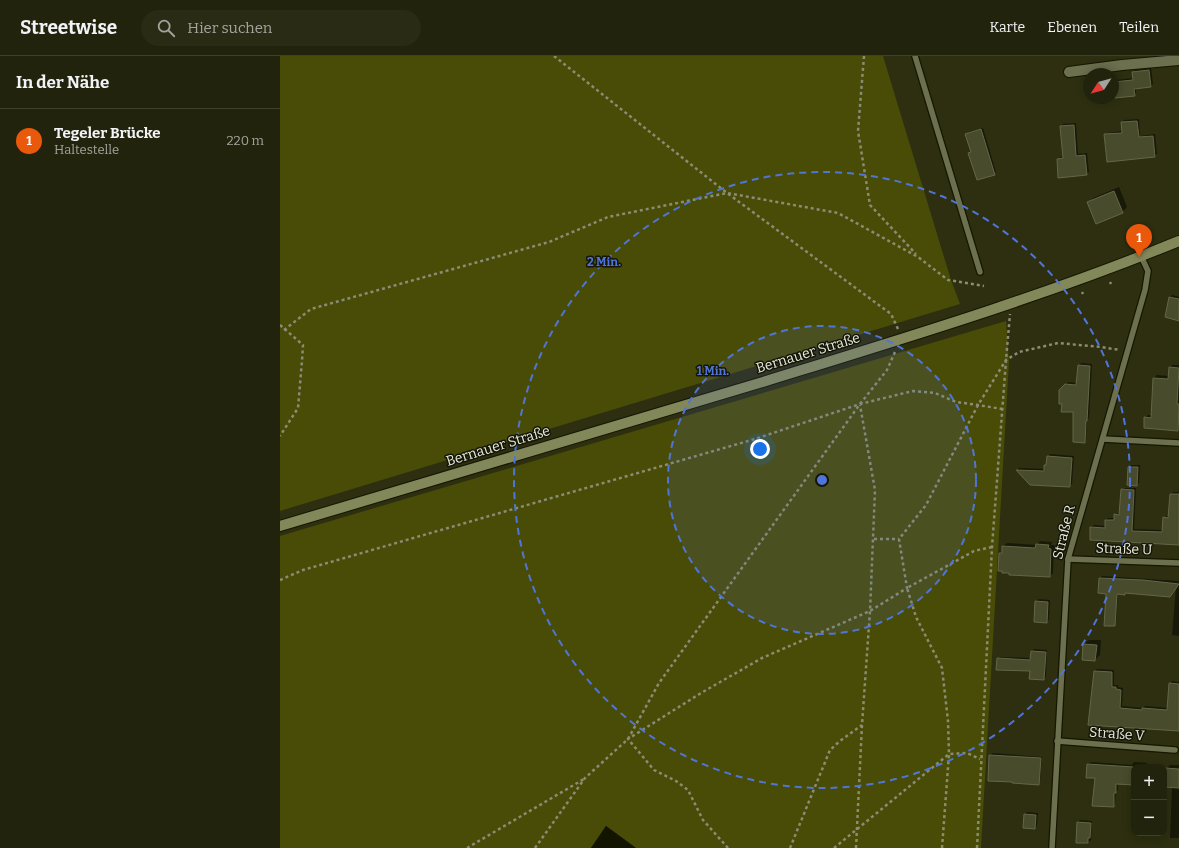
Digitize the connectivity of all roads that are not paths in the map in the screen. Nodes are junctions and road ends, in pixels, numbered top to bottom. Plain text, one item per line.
1 (916, 56) edge
2 (1179, 60) edge
3 (1069, 72) dead end
4 (1179, 240) edge
5 (1141, 256) junction
6 (980, 272) dead end
7 (1103, 439) junction
8 (1179, 443) edge
9 (280, 526) edge
10 (1068, 559) junction
11 (1179, 563) edge
12 (1057, 741) junction
13 (1175, 750) dead end
14 (1052, 848) edge

1 - 6 lane
2 - 3 street
4 - 5 main road, Bernauer Straße
5 - 7 lane, Straße R
5 - 9 main road, Bernauer Straße
7 - 8 lane
7 - 10 lane, Straße R
10 - 11 lane, Straße U
10 - 12 lane, Straße R
12 - 13 lane, Straße V
12 - 14 lane, Straße R

